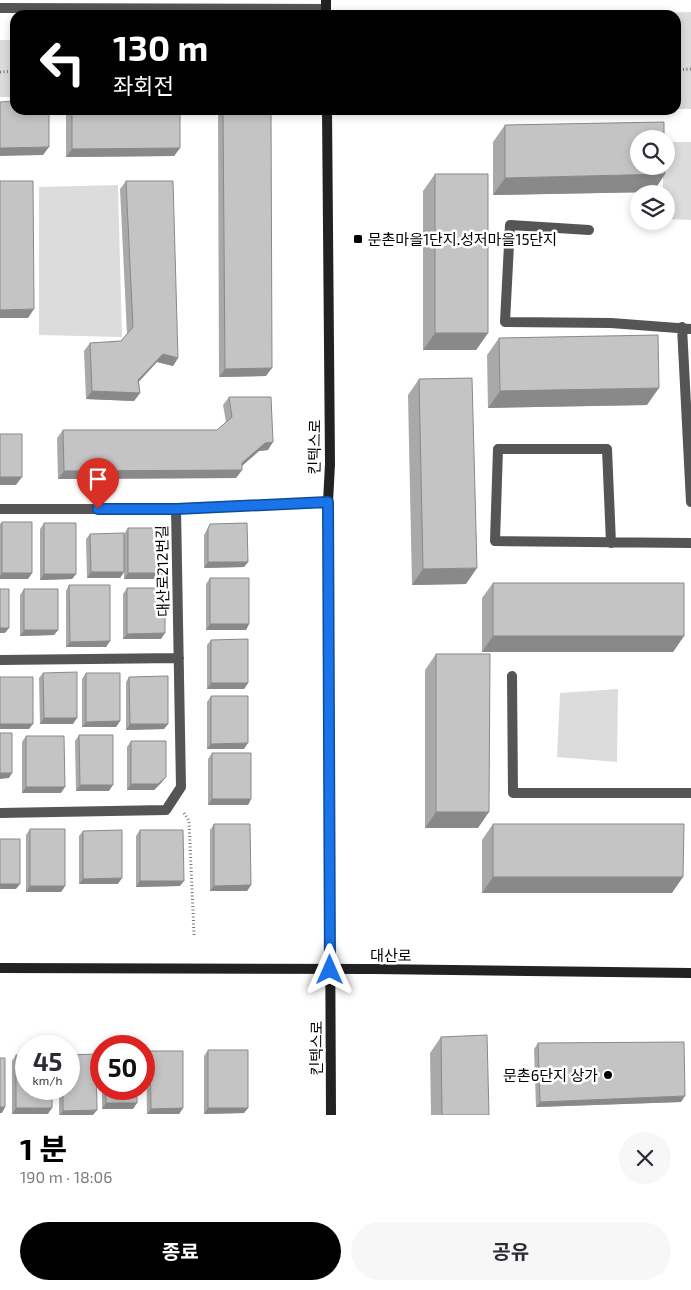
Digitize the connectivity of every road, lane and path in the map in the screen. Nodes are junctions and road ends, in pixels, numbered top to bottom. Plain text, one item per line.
1 (4, 5) edge
2 (326, 8) edge
3 (327, 115) edge
4 (589, 230) dead end
5 (687, 328) edge
6 (328, 502) junction
7 (691, 502) edge
8 (0, 509) edge
9 (176, 509) junction
10 (611, 542) junction
11 (691, 543) edge
12 (179, 658) junction
13 (0, 660) edge
14 (512, 676) dead end
15 (691, 794) edge
16 (175, 798) junction
17 (0, 813) edge
18 (194, 935) dead end
19 (0, 968) edge
20 (330, 970) junction
21 (691, 973) edge
22 (331, 1115) edge

1 - 2 street
3 - 6 main road, 킨텍스로
4 - 5 street
5 - 7 street
6 - 9 street
6 - 20 main road, 킨텍스로
8 - 9 street, 대산로212번길
9 - 12 street, 대산로212번길
10 - 10 street
10 - 11 street
12 - 13 street
12 - 16 street, 대산로212번길
14 - 15 street
16 - 17 street
16 - 18 path
19 - 20 main road, 대산로
20 - 21 main road, 대산로
20 - 22 main road, 킨텍스로

